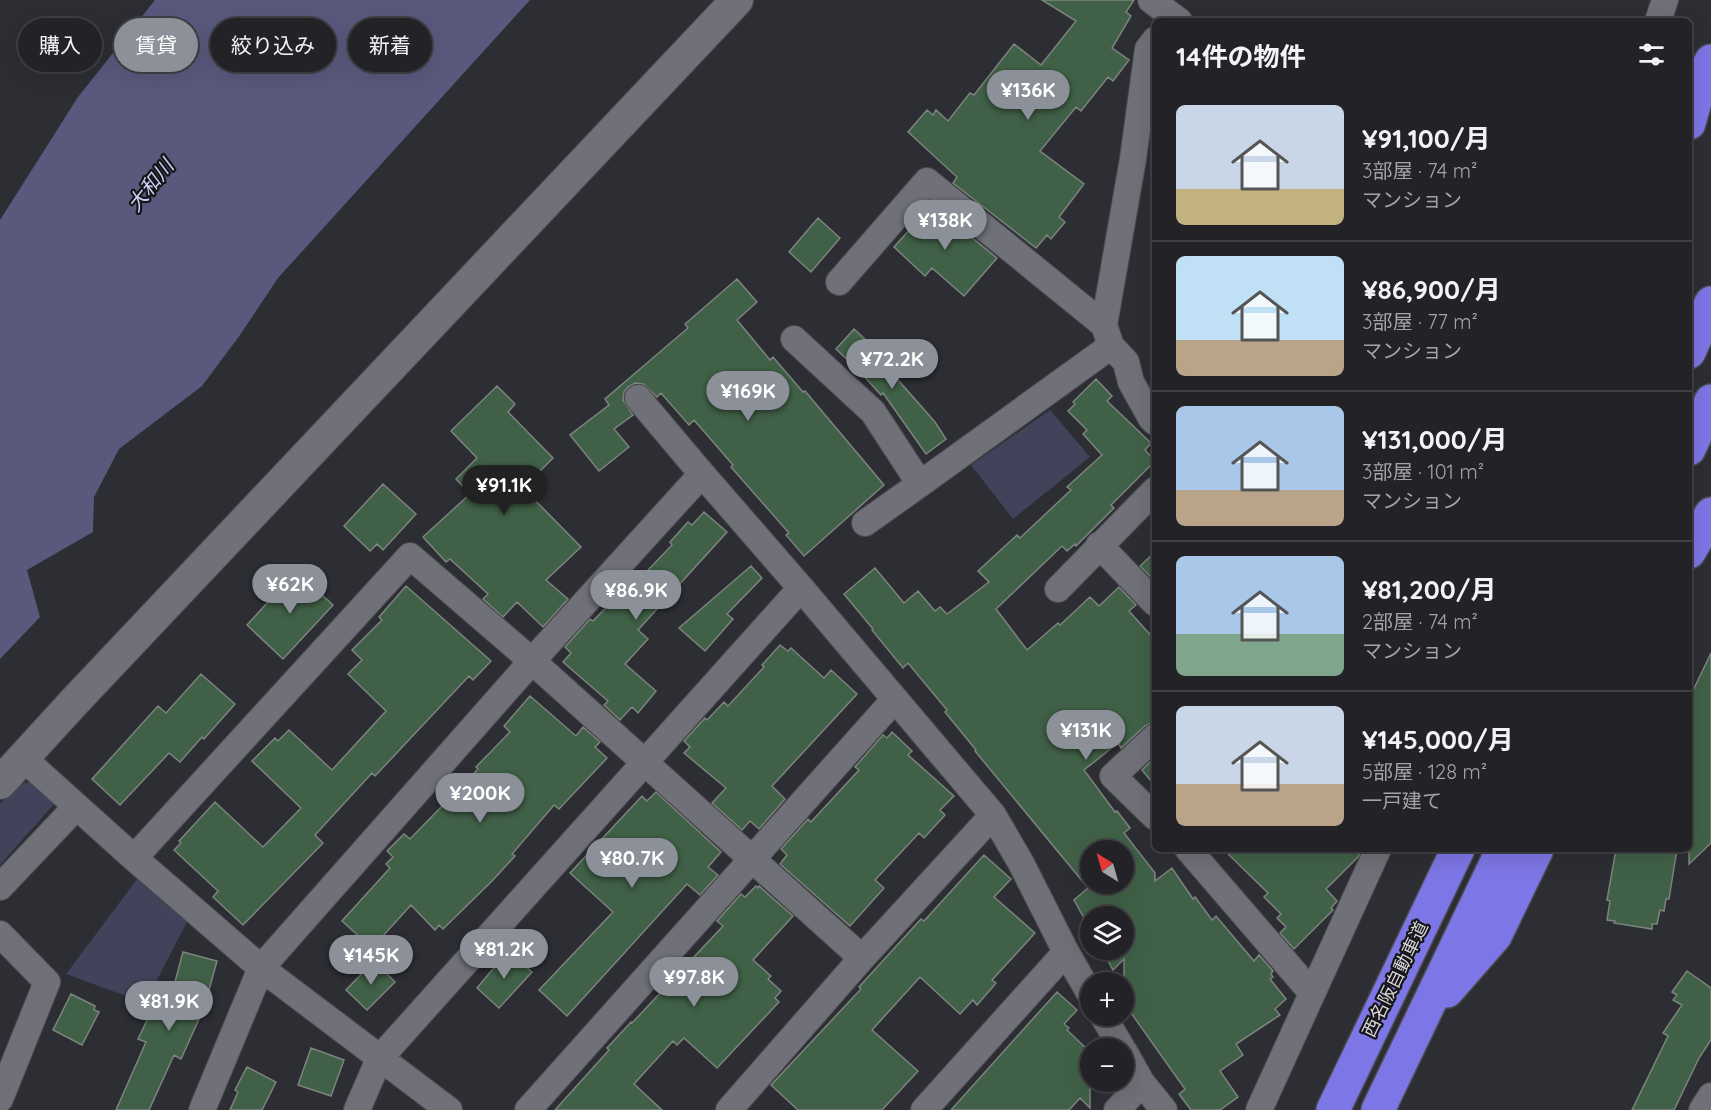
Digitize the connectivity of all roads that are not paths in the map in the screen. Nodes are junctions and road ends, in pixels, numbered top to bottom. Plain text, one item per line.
1 (737, 0) edge
2 (1151, 0) edge
3 (1665, 0) edge
4 (1177, 15) edge
5 (1659, 18) edge
6 (1152, 44) edge
7 (1711, 61) edge
8 (1692, 112) edge
9 (839, 282) dead end
10 (1711, 303) edge
11 (1108, 336) junction
12 (794, 339) dead end
13 (1692, 345) edge
14 (638, 398) dead end
15 (1711, 401) edge
16 (1152, 419) edge
17 (1692, 442) edge
18 (702, 474) junction
19 (920, 484) junction
20 (1152, 493) edge
21 (1711, 514) edge
22 (865, 523) dead end
23 (1099, 545) junction
24 (1692, 547) edge
25 (801, 588) junction
26 (1058, 589) dead end
27 (1152, 600) edge
28 (532, 661) junction
29 (895, 699) junction
30 (1152, 740) edge
31 (23, 758) junction
32 (646, 763) junction
33 (0, 783) edge
34 (76, 807) junction
35 (1152, 814) edge
36 (993, 815) junction
37 (1191, 852) edge
38 (1377, 852) edge
39 (1438, 852) edge
40 (1457, 852) edge
41 (1502, 852) edge
42 (1536, 852) edge
43 (134, 858) junction
44 (752, 858) junction
45 (0, 887) edge
46 (0, 934) edge
47 (1066, 952) junction
48 (862, 958) junction
49 (261, 968) junction
50 (1080, 976) edge
51 (1312, 993) junction
52 (1381, 1008) junction
53 (1419, 1024) junction
54 (379, 1059) junction
55 (1134, 1069) edge
56 (1142, 1083) junction
57 (1711, 1096) edge
58 (0, 1099) edge
59 (202, 1110) edge
60 (357, 1110) edge
61 (449, 1110) edge
62 (528, 1110) edge
63 (729, 1110) edge
64 (924, 1110) edge
65 (1118, 1110) edge
66 (1164, 1110) edge
67 (1259, 1110) edge
68 (1333, 1110) edge
69 (1378, 1110) edge
70 (1702, 1110) edge

1 - 31 street
2 - 4 street
3 - 5 street
6 - 11 street
7 - 8 highway
9 - 11 street
10 - 13 highway
11 - 16 street
11 - 19 street
12 - 19 street
14 - 18 street
15 - 17 highway
18 - 25 street
18 - 28 street
19 - 22 street
20 - 23 street
21 - 24 highway
23 - 26 street
23 - 27 street
25 - 29 street
25 - 32 street
28 - 32 street
28 - 43 street
28 - 49 street
29 - 36 street
29 - 44 street
30 - 35 street
31 - 33 street
31 - 34 street
32 - 44 street
32 - 54 street
34 - 43 street
34 - 45 street
36 - 47 street
36 - 48 street
37 - 51 street
38 - 51 street
39 - 52 highway
40 - 52 highway, 西名阪自動車道
41 - 53 highway
42 - 53 highway
43 - 49 street
44 - 48 street
44 - 62 street
46 - 58 street
47 - 50 street
47 - 64 street
48 - 63 street
49 - 54 street
49 - 59 street
51 - 67 street
52 - 68 highway, 西名阪自動車道
53 - 69 highway
54 - 60 street
54 - 61 street
55 - 56 street
56 - 65 street
56 - 66 street
57 - 70 street

